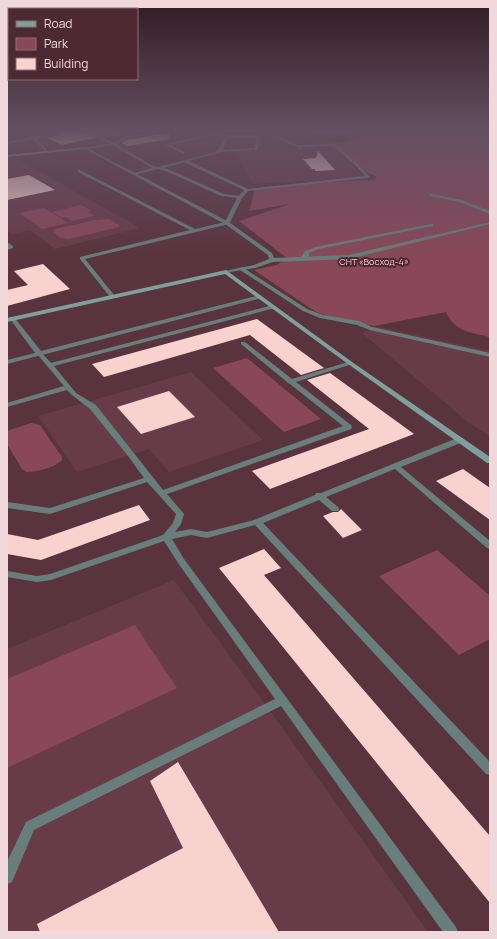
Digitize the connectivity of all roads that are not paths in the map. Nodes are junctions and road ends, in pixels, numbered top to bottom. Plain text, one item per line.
1 (86, 174) edge
2 (135, 174) edge
3 (176, 174) edge
4 (212, 174) edge
5 (365, 174) edge
6 (247, 190) junction
7 (432, 195) dead end
8 (240, 197) junction
9 (490, 213) edge
10 (226, 223) junction
11 (490, 223) edge
12 (431, 225) dead end
13 (195, 231) junction
14 (7, 244) edge
15 (7, 248) edge
16 (303, 259) junction
17 (272, 260) junction
18 (242, 269) junction
19 (226, 272) junction
20 (112, 296) junction
21 (260, 297) junction
22 (273, 307) junction
23 (10, 319) edge
24 (243, 343) dead end
25 (39, 353) junction
26 (490, 355) edge
27 (7, 362) edge
28 (350, 364) junction
29 (49, 365) junction
30 (290, 382) junction
31 (69, 387) junction
32 (7, 405) edge
33 (460, 440) junction
34 (490, 461) edge
35 (396, 466) junction
36 (149, 479) junction
37 (163, 493) junction
38 (319, 495) junction
39 (7, 505) edge
40 (335, 509) dead end
41 (257, 522) junction
42 (166, 537) junction
43 (490, 546) edge
44 (7, 574) edge
45 (283, 700) junction
46 (490, 770) edge
47 (7, 877) edge
48 (451, 932) edge

1 - 13 street
2 - 10 street
3 - 8 street
4 - 6 street
5 - 6 street
6 - 8 street
7 - 9 street
8 - 10 street
10 - 13 street
10 - 17 street
11 - 16 street
12 - 16 street
13 - 20 street
14 - 15 street
16 - 17 street
17 - 18 street
18 - 19 street
18 - 26 street
19 - 20 street
19 - 21 street
20 - 23 street
21 - 22 street
21 - 25 street
22 - 28 street
22 - 29 street
23 - 25 street
24 - 30 street
25 - 27 street
25 - 29 street
28 - 30 street
28 - 33 street
29 - 31 street
30 - 37 street
31 - 32 street
31 - 36 street
33 - 34 street
33 - 35 street
35 - 38 street
35 - 43 street
36 - 37 street
36 - 39 street
37 - 42 street
38 - 40 street
38 - 41 street
41 - 42 street
41 - 46 street
42 - 44 street
42 - 45 street
45 - 47 street
45 - 48 street

